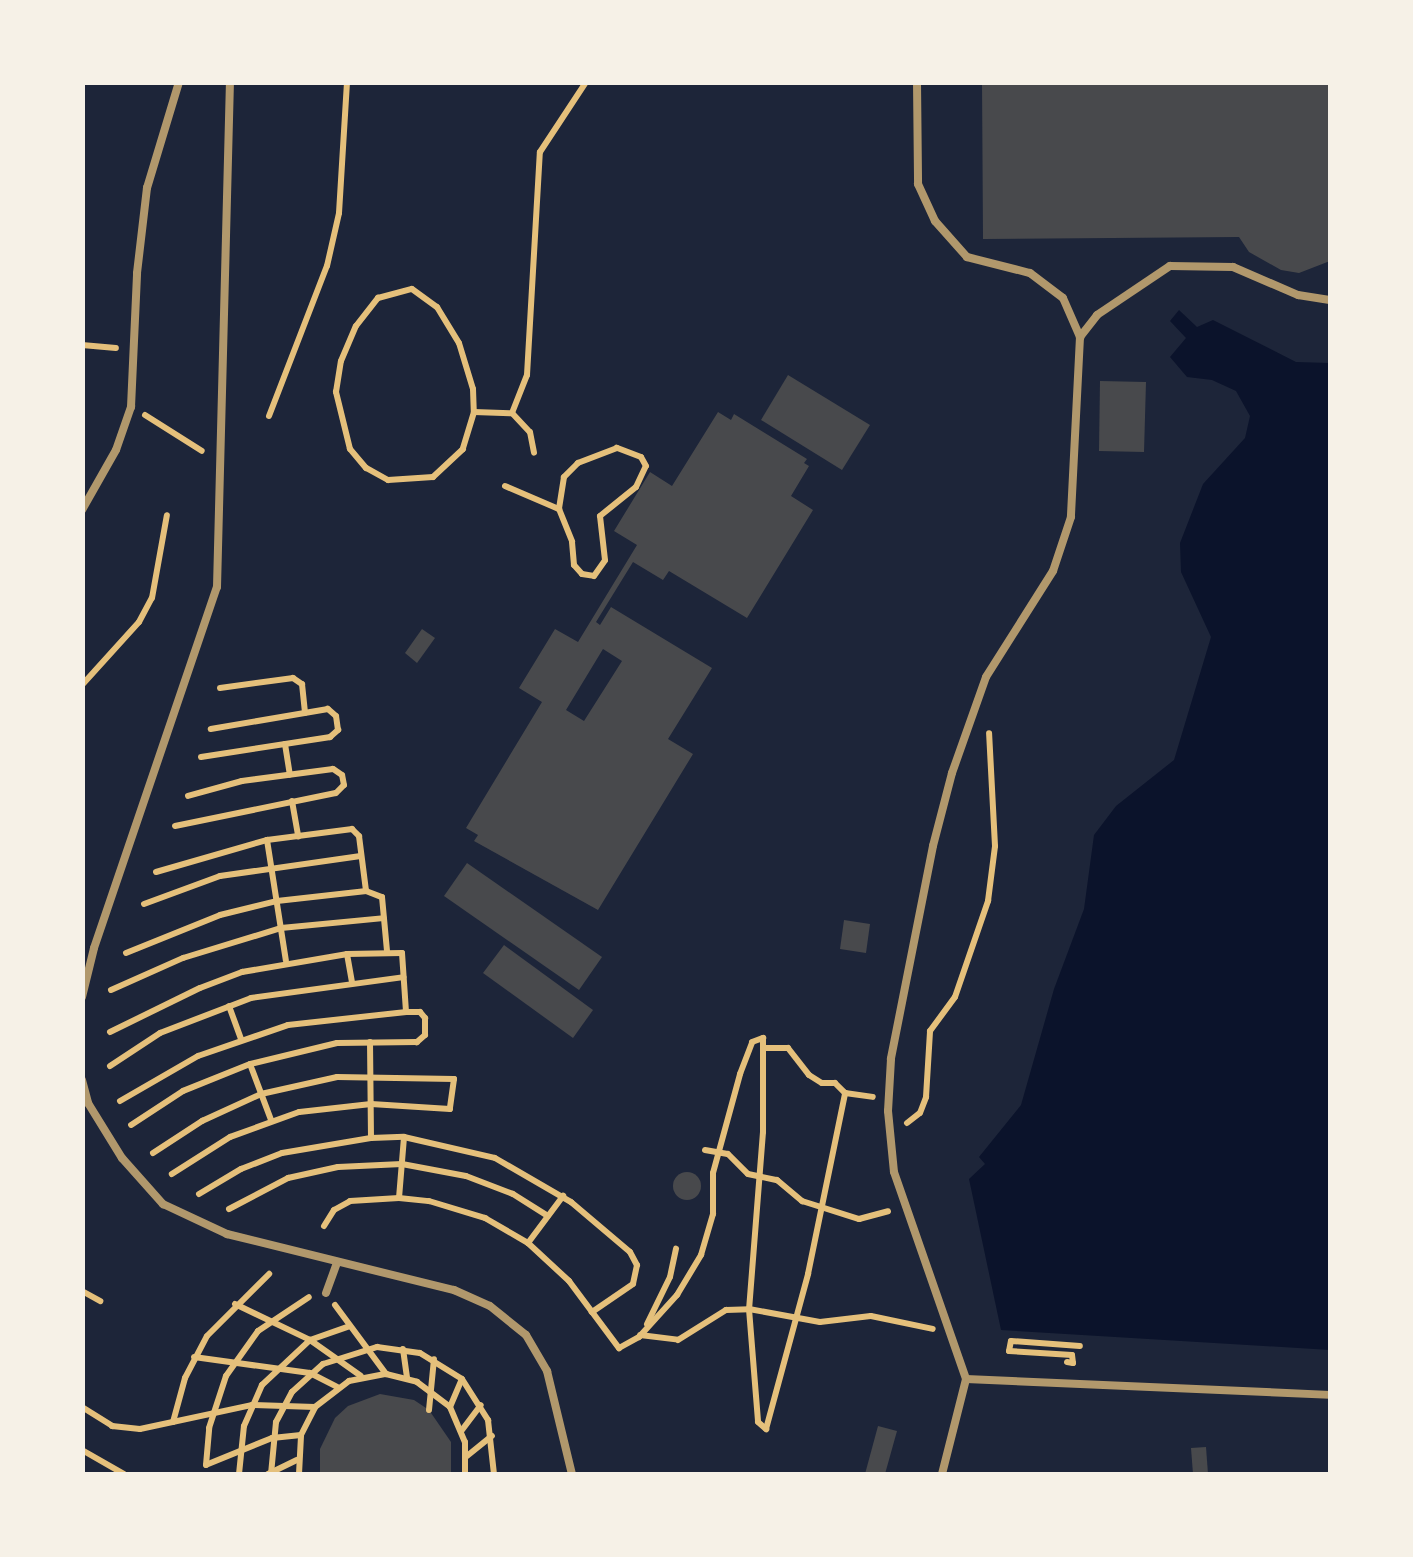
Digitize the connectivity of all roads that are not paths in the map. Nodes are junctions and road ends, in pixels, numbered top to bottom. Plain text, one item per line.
1 (179, 82) edge
2 (230, 82) edge
3 (917, 82) edge
4 (1330, 300) edge
5 (1080, 337) junction
6 (82, 510) edge
7 (82, 996) edge
8 (82, 1080) edge
9 (337, 1262) junction
10 (326, 1293) road end
11 (966, 1378) junction
12 (1330, 1395) edge
13 (572, 1474) edge
14 (942, 1474) edge

1 - 6 lane
2 - 7 lane
3 - 5 lane
4 - 5 lane
5 - 11 lane
8 - 9 lane
9 - 10 lane
9 - 13 lane
11 - 12 lane
11 - 14 lane

